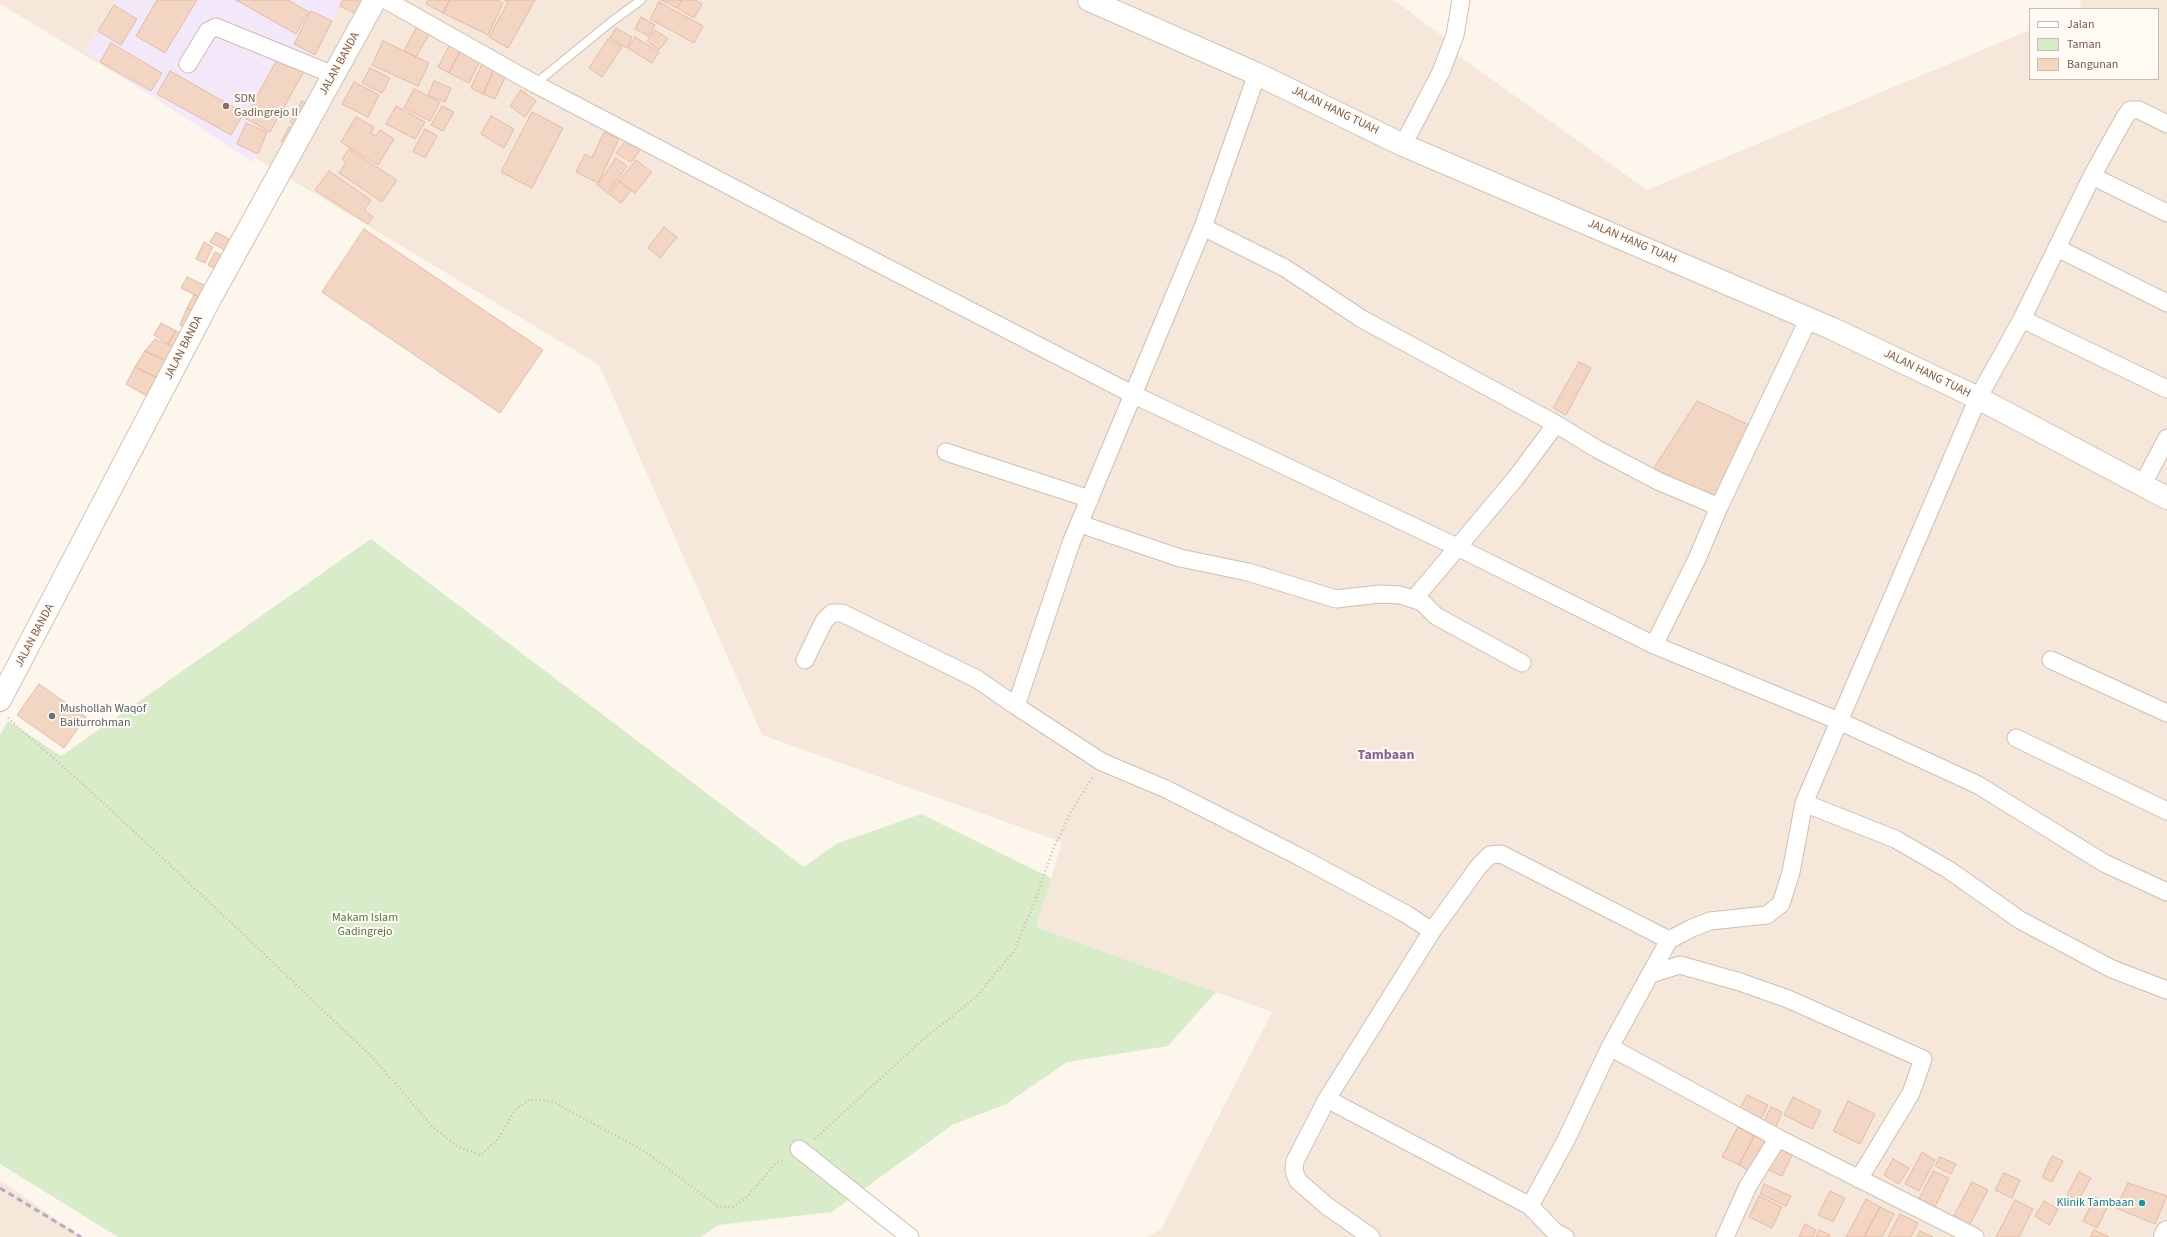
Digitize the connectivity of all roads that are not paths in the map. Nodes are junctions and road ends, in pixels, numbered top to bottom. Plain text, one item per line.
1 (376, 0) edge
2 (386, 0) edge
3 (641, 0) edge
4 (1089, 0) edge
5 (1461, 0) edge
6 (188, 64) dead end
7 (1257, 74) junction
8 (334, 75) junction
9 (535, 84) junction
10 (2167, 124) edge
11 (1403, 145) junction
12 (2092, 176) junction
13 (2167, 213) edge
14 (1203, 227) junction
15 (2057, 248) junction
16 (2167, 303) edge
17 (1809, 318) junction
18 (2022, 319) junction
19 (2167, 388) edge
20 (1132, 394) junction
21 (1978, 398) junction
22 (1556, 424) junction
23 (2167, 438) edge
24 (946, 452) dead end
25 (2142, 484) junction
26 (2167, 498) edge
27 (1090, 499) junction
28 (1719, 507) junction
29 (1080, 524) junction
30 (1457, 547) junction
31 (1414, 599) junction
32 (1654, 645) junction
33 (805, 660) dead end
34 (2051, 660) dead end
35 (1522, 663) dead end
36 (1016, 706) junction
37 (3, 708) edge
38 (2167, 714) edge
39 (1839, 721) junction
40 (2016, 738) dead end
41 (1804, 803) junction
42 (2167, 811) edge
43 (2167, 892) edge
44 (1432, 931) junction
45 (1669, 940) junction
46 (1651, 974) junction
47 (2167, 990) edge
48 (1610, 1046) junction
49 (1327, 1099) junction
50 (1778, 1138) junction
51 (799, 1149) road end
52 (1859, 1179) junction
53 (1530, 1206) junction
54 (2167, 1232) edge
55 (910, 1237) edge
56 (1371, 1237) edge
57 (1565, 1237) edge
58 (1725, 1237) edge
59 (1975, 1237) edge
60 (2165, 1237) edge

1 - 8 street, JALAN BANDA
2 - 9 street
3 - 9 lane
4 - 7 street, JALAN HANG TUAH
5 - 11 street
6 - 8 street
7 - 11 street, JALAN HANG TUAH
7 - 14 street
8 - 37 street, JALAN BANDA
9 - 20 street
10 - 12 street
11 - 17 street, JALAN HANG TUAH
12 - 13 street
12 - 15 street
14 - 20 street
14 - 22 street
15 - 16 street
15 - 18 street
17 - 21 street, JALAN HANG TUAH
17 - 28 street
18 - 19 street
18 - 21 street
20 - 27 street
20 - 30 street
21 - 25 street, JALAN HANG TUAH
21 - 39 street
22 - 28 street
22 - 30 street
23 - 25 street
24 - 27 street
25 - 26 street, JALAN HANG TUAH
27 - 29 street
28 - 32 street
29 - 31 street
29 - 36 street
30 - 31 street
30 - 32 street
31 - 35 street
32 - 39 street
33 - 36 street
34 - 38 street
36 - 44 street
39 - 41 street
39 - 43 street
40 - 42 street
41 - 45 street
41 - 47 street
44 - 45 street
44 - 49 street
45 - 46 street
46 - 48 street
46 - 52 street
48 - 50 street
48 - 53 street
49 - 53 street
49 - 56 street
50 - 52 street
50 - 58 street
51 - 55 street
52 - 59 street
53 - 57 street
54 - 60 street

